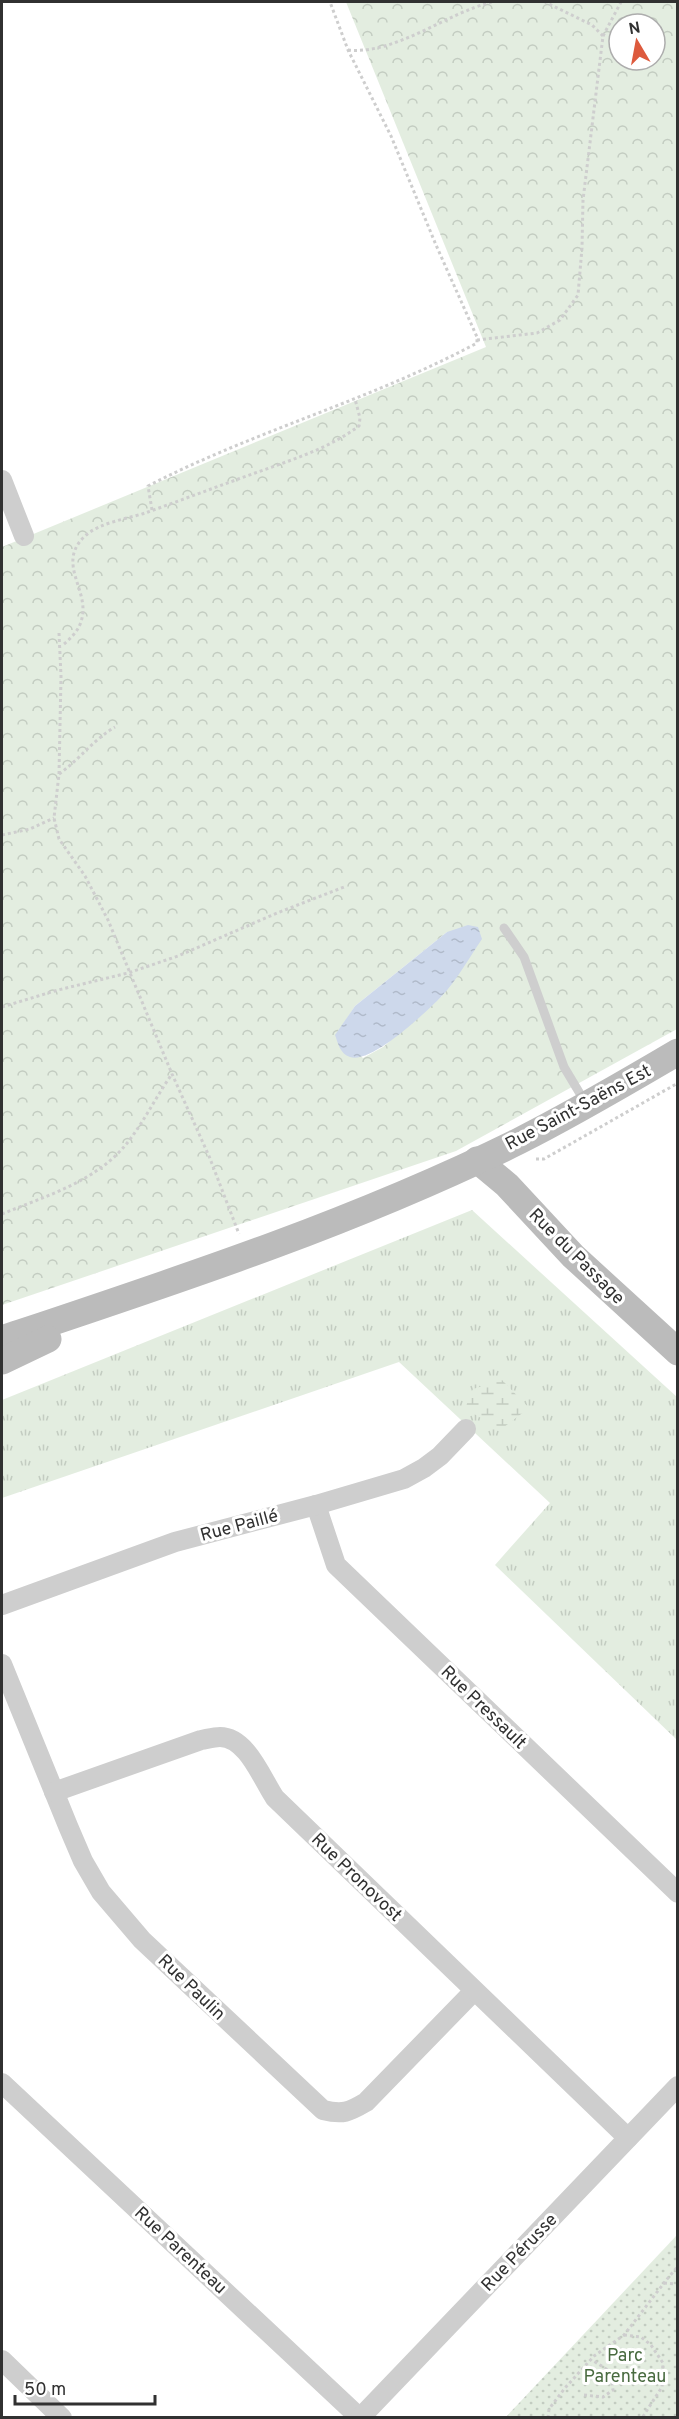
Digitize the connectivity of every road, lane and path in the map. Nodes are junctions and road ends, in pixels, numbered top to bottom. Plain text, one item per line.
1 (330, 2) edge
2 (492, 2) edge
3 (545, 2) edge
4 (621, 2) edge
5 (603, 36) junction
6 (348, 50) junction
7 (477, 340) junction
8 (355, 399) junction
9 (2, 480) edge
10 (152, 510) junction
11 (24, 536) dead end
12 (59, 633) dead end
13 (64, 644) dead end
14 (115, 727) dead end
15 (59, 774) junction
16 (54, 818) junction
17 (2, 835) edge
18 (344, 887) dead end
19 (504, 928) dead end
20 (128, 973) junction
21 (2, 1007) edge
22 (678, 1052) edge
23 (172, 1074) junction
24 (586, 1105) junction
25 (477, 1160) junction
26 (2, 1214) edge
27 (248, 1255) junction
28 (169, 1283) junction
29 (2, 1339) edge
30 (678, 1352) edge
31 (2, 1361) edge
32 (466, 1429) dead end
33 (316, 1505) junction
34 (2, 1605) edge
35 (2, 1664) edge
36 (54, 1792) junction
37 (678, 1893) edge
38 (474, 1991) junction
39 (2, 2083) edge
40 (678, 2086) edge
41 (628, 2138) junction
42 (678, 2266) edge
43 (664, 2283) junction
44 (678, 2284) edge
45 (624, 2335) junction
46 (2, 2360) edge
47 (592, 2360) junction
48 (584, 2395) dead end
49 (62, 2418) edge
50 (360, 2418) edge
51 (548, 2418) edge
52 (642, 2418) edge

1 - 6 path
2 - 6 path
3 - 5 path
4 - 5 path
5 - 7 path
6 - 7 path
7 - 8 path
8 - 10 path
8 - 10 path
9 - 11 street
10 - 13 path
12 - 15 path
14 - 15 path
15 - 16 path
16 - 17 path
16 - 20 path
18 - 20 path
19 - 24 lane
20 - 21 path
20 - 23 path
22 - 24 main road, Rue Saint-Saëns Est
23 - 26 path
23 - 27 path
24 - 25 main road, Rue Saint-Saëns Est
25 - 27 main road, Rue Saint-Saëns Est
25 - 30 main road, Rue du Passage
27 - 28 main road, Rue Saint-Saëns Est
28 - 29 main road
28 - 31 main road
32 - 33 street, Rue Paillé
33 - 34 street, Rue Paillé
33 - 37 street, Rue Pressault
35 - 36 street, Rue Paulin
36 - 38 street, Rue Pronovost
36 - 38 street, Rue Paulin
38 - 41 street, Rue Pronovost
39 - 50 street, Rue Parenteau
40 - 41 street, Rue Pérusse
41 - 50 street, Rue Pérusse
42 - 43 path
43 - 44 path
43 - 45 path
45 - 47 path
45 - 52 path
46 - 49 street
47 - 48 path
47 - 51 path

